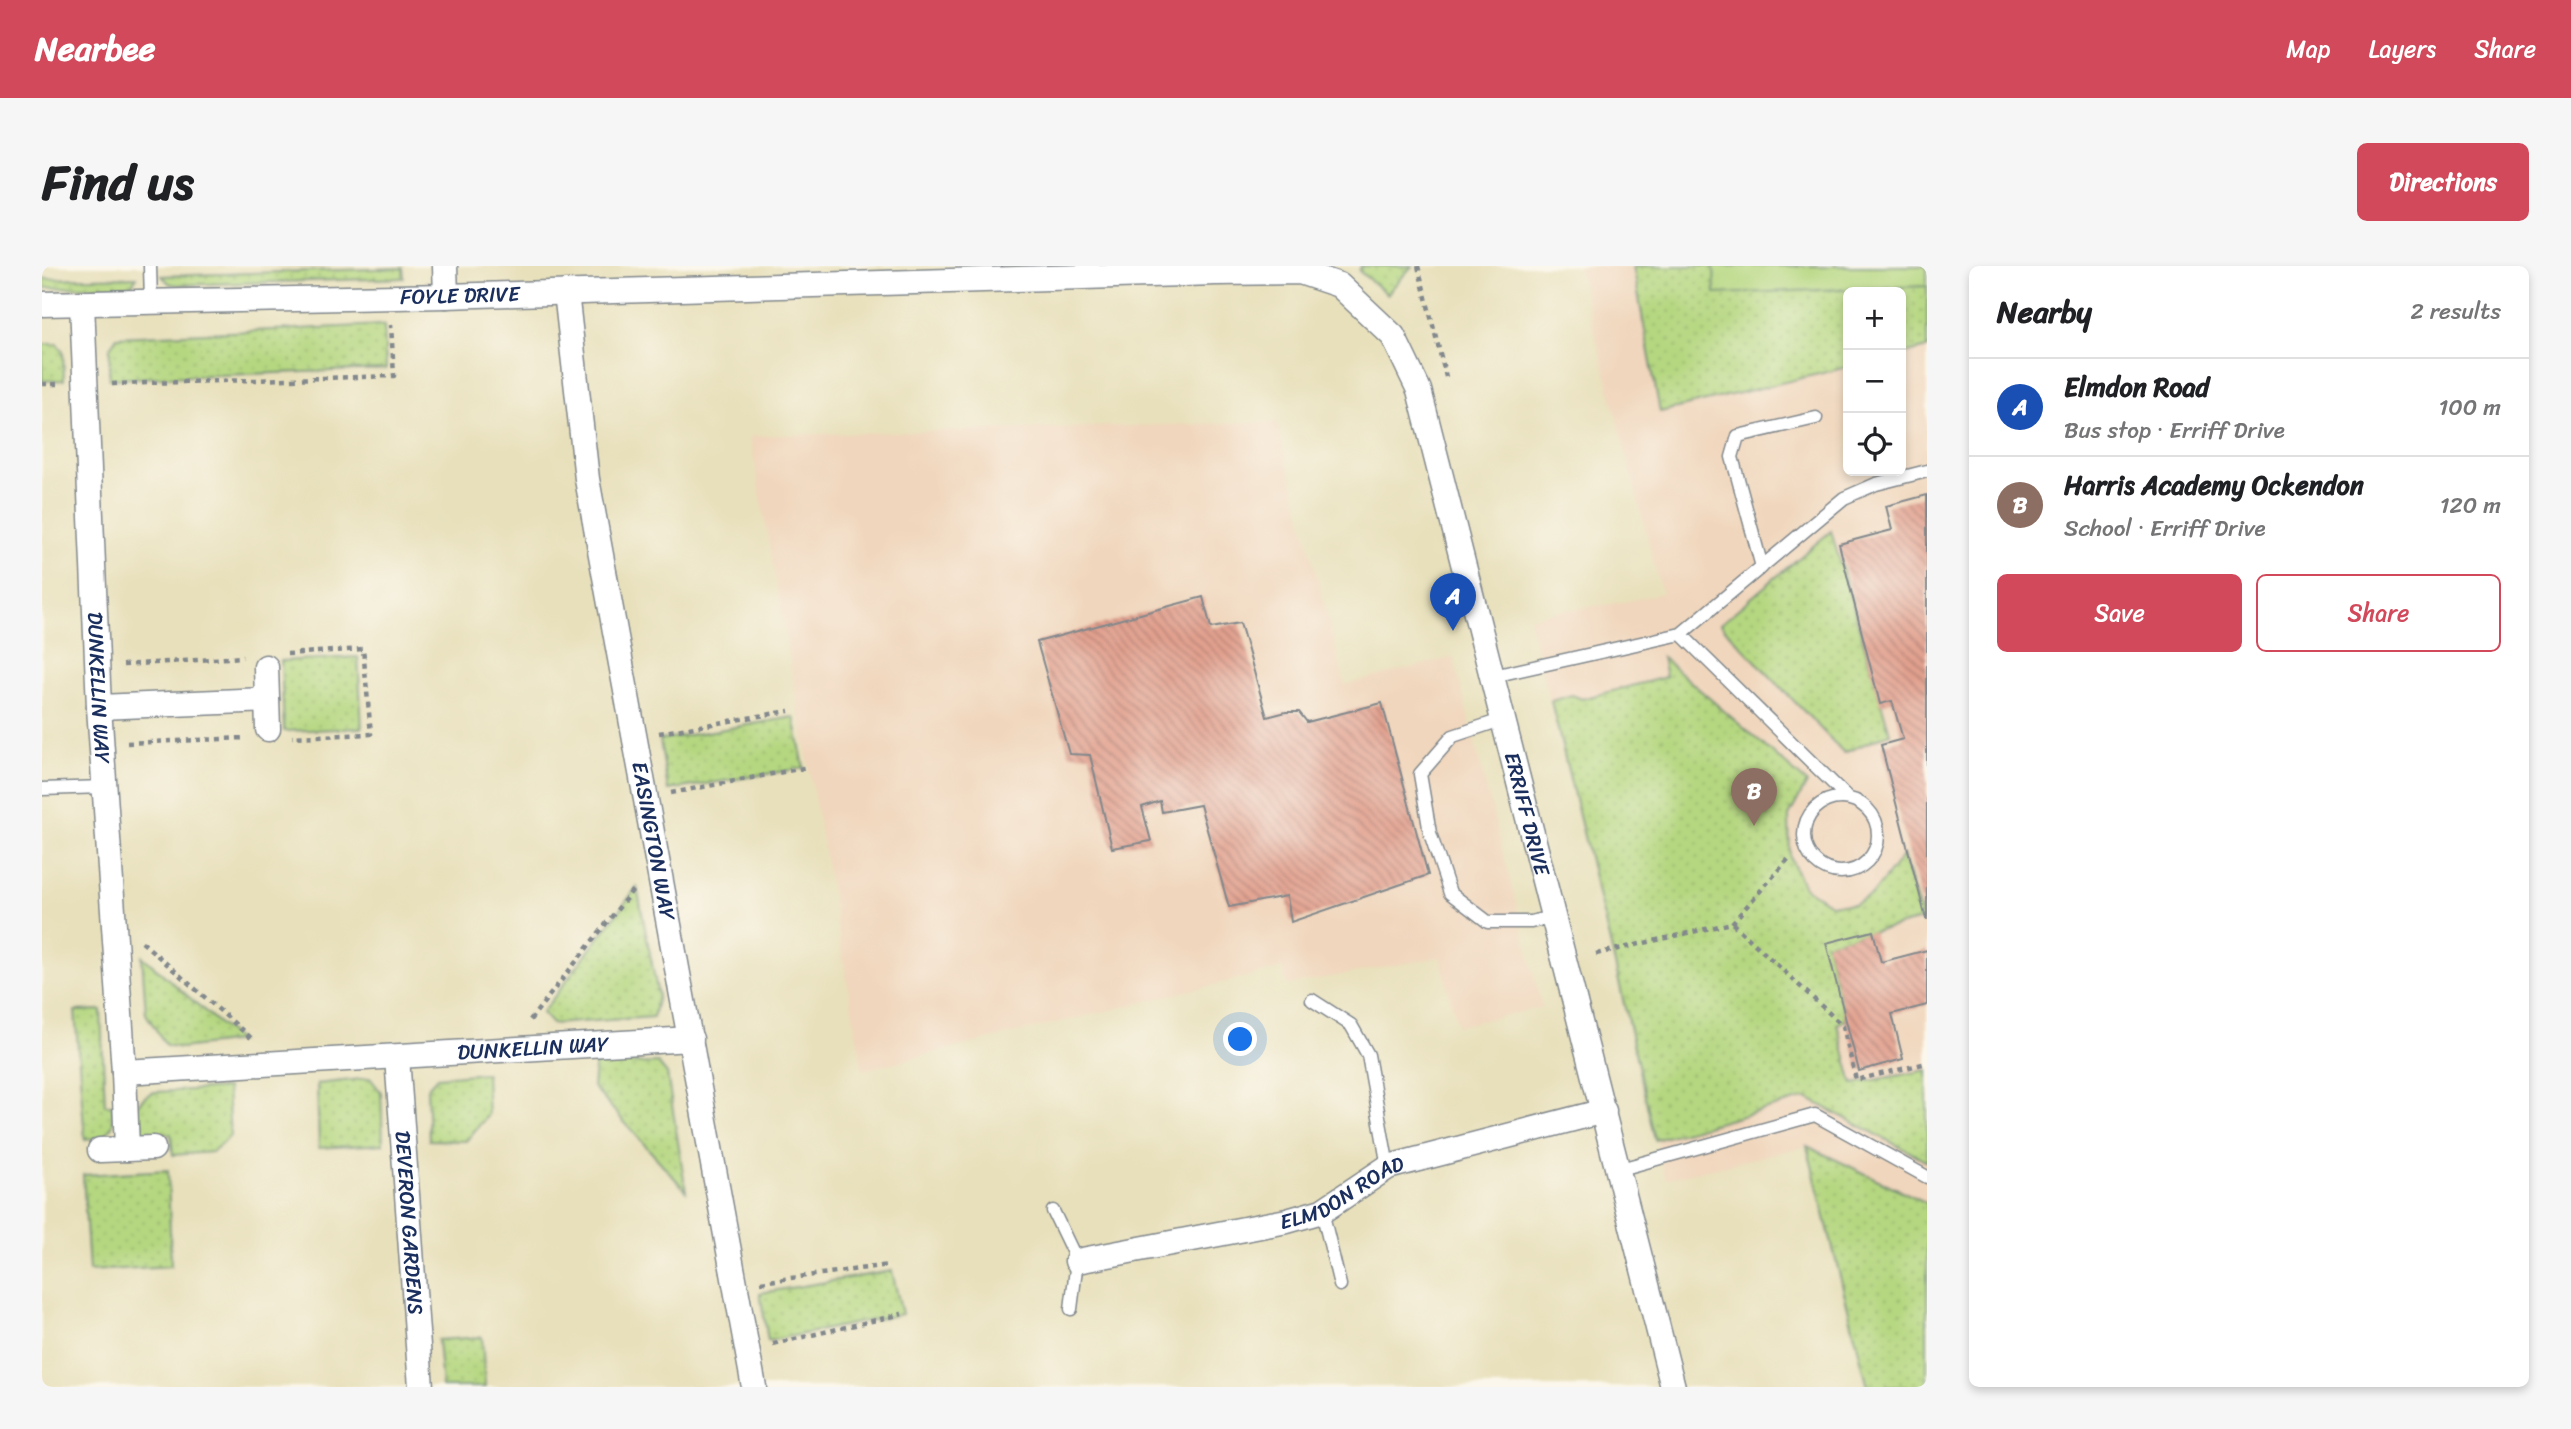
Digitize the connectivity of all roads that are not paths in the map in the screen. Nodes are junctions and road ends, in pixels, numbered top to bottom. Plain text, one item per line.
1 (150, 266) edge
2 (445, 266) edge
3 (1343, 276) edge
4 (566, 292) junction
5 (446, 296) junction
6 (151, 302) junction
7 (82, 303) junction
8 (42, 304) edge
9 (1816, 418) dead end
10 (1927, 471) edge
11 (1762, 567) junction
12 (1681, 635) junction
13 (266, 667) dead end
14 (1493, 676) junction
15 (267, 700) junction
16 (99, 707) junction
17 (1504, 719) junction
18 (268, 729) dead end
19 (104, 787) junction
20 (42, 789) edge
21 (1849, 799) junction
22 (1554, 916) junction
23 (1312, 1000) dead end
24 (691, 1039) junction
25 (397, 1057) junction
26 (124, 1072) junction
27 (1604, 1111) junction
28 (153, 1148) dead end
29 (127, 1149) junction
30 (100, 1150) dead end
31 (1388, 1167) junction
32 (1618, 1170) junction
33 (1927, 1177) edge
34 (1053, 1211) dead end
35 (1322, 1211) junction
36 (1077, 1261) junction
37 (1340, 1285) dead end
38 (1070, 1309) dead end
39 (421, 1387) edge
40 (754, 1387) edge
41 (1673, 1387) edge

1 - 6 lane
2 - 5 street
3 - 4 street, FOYLE DRIVE
3 - 14 street, ERRIFF DRIVE
4 - 5 street, FOYLE DRIVE
4 - 24 street, EASINGTON WAY
5 - 6 street, FOYLE DRIVE
6 - 7 street, FOYLE DRIVE
7 - 8 street, FOYLE DRIVE
7 - 16 street, DUNKELLIN WAY
9 - 11 lane
10 - 11 lane
11 - 12 lane
12 - 14 lane
12 - 21 lane
13 - 15 street
14 - 17 street, ERRIFF DRIVE
15 - 16 street
15 - 18 street
16 - 19 street, DUNKELLIN WAY
17 - 22 street, ERRIFF DRIVE
17 - 22 lane
19 - 20 lane
19 - 26 street, DUNKELLIN WAY
21 - 21 lane
22 - 27 street, ERRIFF DRIVE
23 - 31 lane
24 - 25 street, DUNKELLIN WAY
24 - 40 street, EASINGTON WAY
25 - 26 street, DUNKELLIN WAY
25 - 39 street, DEVERON GARDENS
26 - 29 street, DUNKELLIN WAY
27 - 31 street, ELMDON ROAD
27 - 32 street, ERRIFF DRIVE
28 - 29 street
29 - 30 street
31 - 35 street, ELMDON ROAD
32 - 33 lane
32 - 41 street, ERRIFF DRIVE
34 - 36 lane
35 - 36 street, ELMDON ROAD
35 - 37 lane
36 - 38 lane

